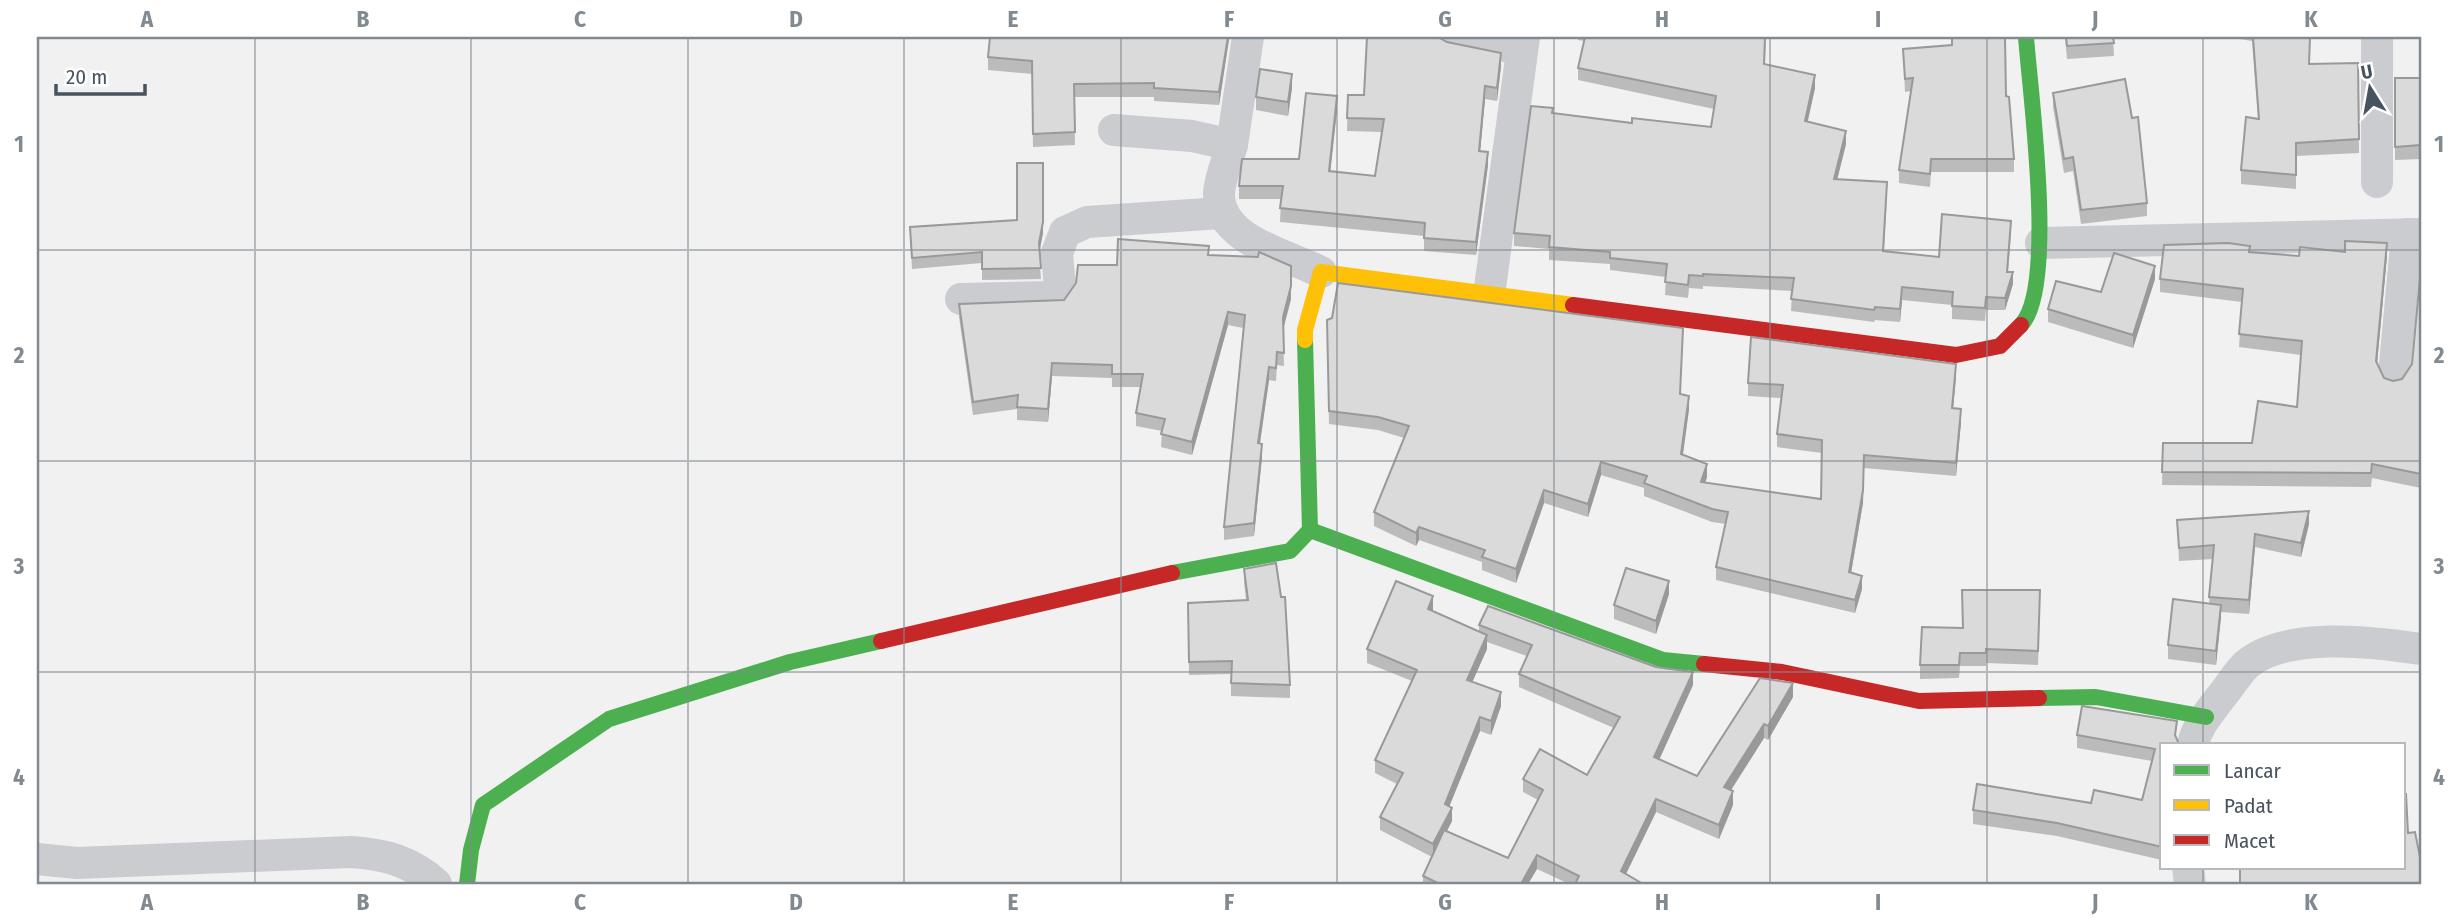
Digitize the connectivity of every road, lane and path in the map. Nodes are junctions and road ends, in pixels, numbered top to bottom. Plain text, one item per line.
1 (1248, 37) edge
2 (1451, 37) edge
3 (2026, 37) edge
4 (2377, 37) edge
5 (1523, 43) edge
6 (1114, 130) dead end
7 (1232, 145) junction
8 (2377, 182) dead end
9 (1221, 213) junction
10 (2414, 234) edge
11 (2041, 243) junction
12 (1321, 272) junction
13 (1489, 295) junction
14 (961, 299) dead end
15 (2394, 376) dead end
16 (1310, 530) junction
17 (2421, 649) edge
18 (2199, 731) edge
19 (37, 859) edge
20 (436, 884) edge
21 (467, 884) edge

1 - 7 street
2 - 5 street
3 - 11 street
4 - 8 street
5 - 13 street
6 - 7 street
7 - 9 street
9 - 12 street
9 - 14 street
10 - 11 street
10 - 15 street
11 - 13 street
12 - 13 street
12 - 16 street
16 - 18 street
16 - 21 street
17 - 18 street
19 - 20 street

